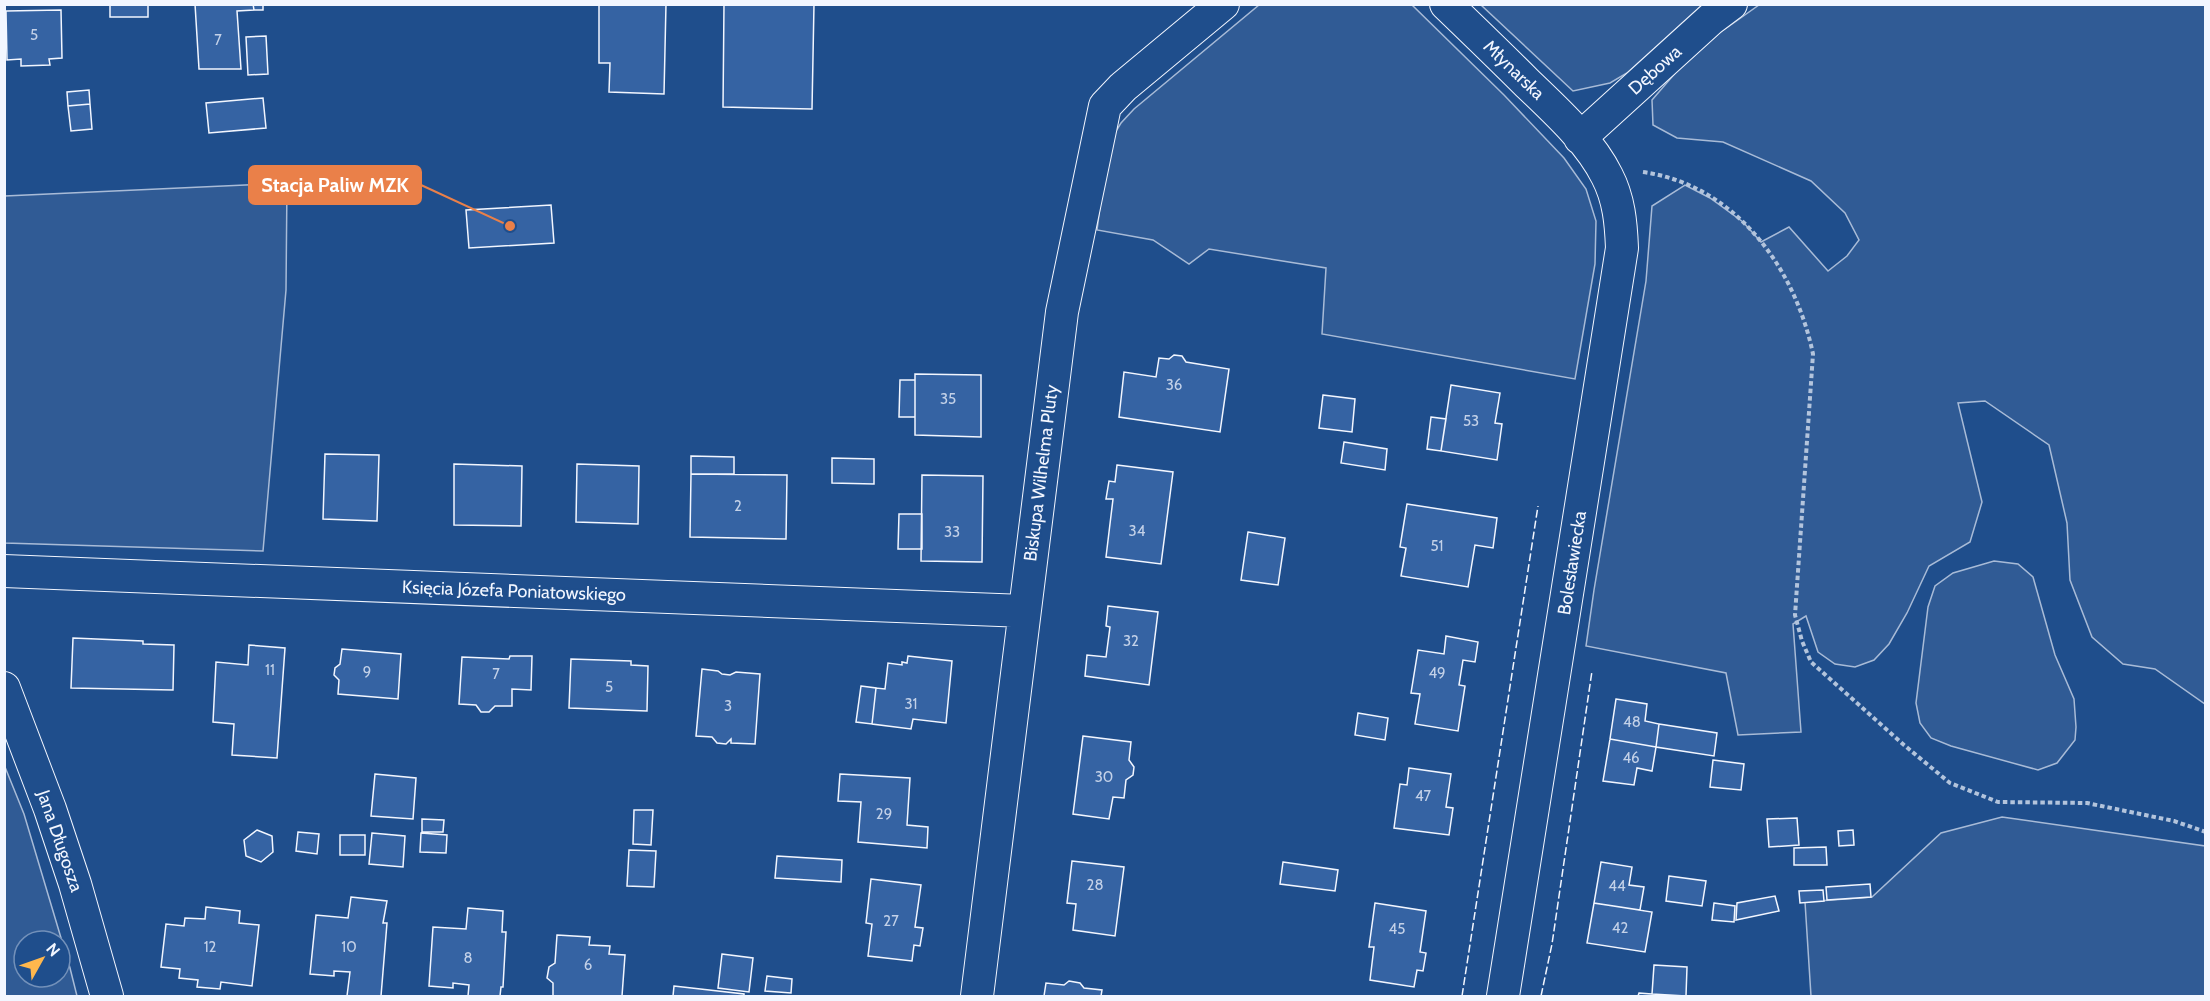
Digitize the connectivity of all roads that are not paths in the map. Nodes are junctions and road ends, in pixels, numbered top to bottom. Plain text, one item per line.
1 (1222, 4) edge
2 (1446, 4) edge
3 (1731, 4) edge
4 (1580, 138) junction
5 (4, 571) edge
6 (1023, 611) junction
7 (4, 688) edge
8 (107, 996) edge
9 (977, 996) edge
10 (1503, 996) edge

1 - 6 street, Biskupa Wilhelma Pluty
2 - 4 street, Młynarska
3 - 4 street, Dębowa
4 - 10 street, Bolesławiecka
5 - 6 street, Księcia Józefa Poniatowskiego
6 - 9 street, Biskupa Wilhelma Pluty
7 - 8 street, Jana Długosza

